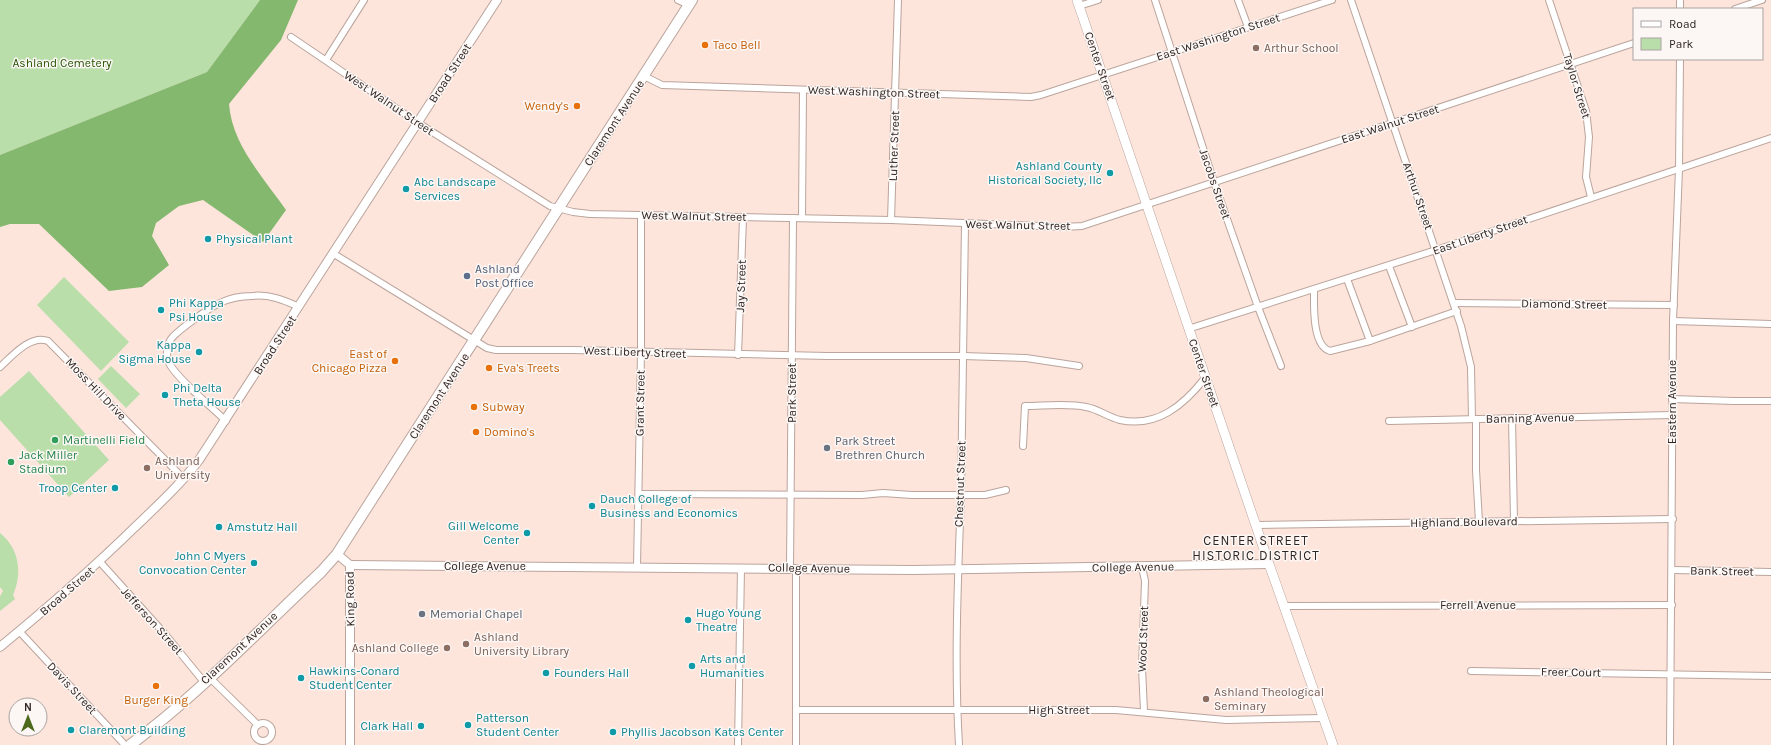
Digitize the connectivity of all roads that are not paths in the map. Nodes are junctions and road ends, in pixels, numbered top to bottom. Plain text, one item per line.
1 (364, 0) edge
2 (497, 0) edge
3 (678, 0) edge
4 (898, 0) edge
5 (1098, 0) edge
6 (1155, 0) edge
7 (1238, 0) edge
8 (1332, 0) edge
9 (1351, 0) edge
10 (1549, 0) edge
11 (1762, 0) edge
12 (690, 3) edge
13 (1078, 3) edge
14 (1738, 8) edge
15 (1248, 27) junction
16 (291, 37) dead end
17 (1633, 43) edge
18 (1173, 52) junction
19 (326, 60) junction
20 (1680, 60) edge
21 (1571, 64) junction
22 (1103, 75) junction
23 (644, 76) junction
24 (803, 90) junction
25 (896, 92) junction
26 (418, 123) junction
27 (1393, 123) junction
28 (1771, 138) edge
29 (1679, 169) junction
30 (1214, 182) junction
31 (1591, 197) junction
32 (1146, 205) junction
33 (559, 209) junction
34 (641, 215) junction
35 (743, 218) junction
36 (793, 218) junction
37 (802, 218) junction
38 (891, 220) junction
39 (965, 224) junction
40 (1436, 250) junction
41 (334, 254) junction
42 (1389, 266) junction
43 (1347, 279) junction
44 (1314, 290) junction
45 (1454, 303) junction
46 (1674, 305) junction
47 (299, 307) junction
48 (1258, 307) junction
49 (1457, 310) junction
50 (1672, 321) junction
51 (1771, 324) edge
52 (1412, 327) junction
53 (1188, 329) junction
54 (475, 340) junction
55 (1370, 341) junction
56 (641, 352) junction
57 (738, 355) junction
58 (792, 356) junction
59 (962, 356) junction
60 (1079, 366) dead end
61 (1281, 366) dead end
62 (0, 367) edge
63 (1205, 378) junction
64 (1672, 399) junction
65 (1771, 401) edge
66 (1672, 415) junction
67 (1512, 418) junction
68 (1474, 419) junction
69 (226, 421) junction
70 (1389, 421) dead end
71 (1023, 446) dead end
72 (184, 479) junction
73 (1006, 490) dead end
74 (639, 494) junction
75 (961, 494) junction
76 (791, 495) junction
77 (1673, 519) junction
78 (1514, 521) junction
79 (1479, 522) junction
80 (1256, 525) junction
81 (337, 554) junction
82 (100, 562) junction
83 (1269, 564) junction
84 (350, 565) junction
85 (637, 567) junction
86 (1142, 567) junction
87 (741, 568) junction
88 (793, 568) junction
89 (957, 569) junction
90 (1673, 570) junction
91 (1771, 572) edge
92 (1672, 605) junction
93 (1284, 606) junction
94 (19, 631) junction
95 (0, 647) edge
96 (1471, 671) dead end
97 (1671, 674) junction
98 (1771, 676) edge
99 (206, 680) junction
100 (957, 709) junction
101 (796, 710) junction
102 (1144, 711) junction
103 (1322, 718) junction
104 (258, 725) dead end
105 (125, 745) edge
106 (130, 745) edge
107 (350, 745) edge
108 (738, 745) edge
109 (796, 745) edge
110 (958, 745) edge
111 (1333, 745) edge
112 (1670, 745) edge

1 - 19 street
2 - 26 street, Broad Street
3 - 12 street
4 - 25 street, Luther Street
5 - 13 street
6 - 18 street, Jacobs Street
7 - 15 street
8 - 15 street, East Washington Street
9 - 27 street, Arthur Street
10 - 21 street, Taylor Street
11 - 14 street
12 - 23 main road, Claremont Avenue
13 - 22 main road, Center Street
15 - 18 street, East Washington Street
16 - 19 street, West Walnut Street
17 - 21 street, East Walnut Street
18 - 22 street, East Washington Street
18 - 30 street, Jacobs Street
19 - 26 street, West Walnut Street
20 - 29 street, Eastern Avenue
21 - 27 street, East Walnut Street
21 - 31 street, Taylor Street
22 - 25 street, West Washington Street
22 - 32 main road, Center Street
23 - 24 street, West Washington Street
23 - 33 main road, Claremont Avenue
24 - 25 street, West Washington Street
24 - 37 street
25 - 38 street, Luther Street
26 - 33 street, West Walnut Street
26 - 41 street, Broad Street
27 - 30 street, East Walnut Street
27 - 40 street, Arthur Street
28 - 29 street, East Liberty Street
29 - 31 street, East Liberty Street
29 - 46 street, Eastern Avenue
30 - 32 street, East Walnut Street
30 - 48 street, Jacobs Street
31 - 40 street, East Liberty Street
32 - 39 street, West Walnut Street
32 - 53 main road, Center Street
33 - 34 street, West Walnut Street
33 - 54 main road, Claremont Avenue
34 - 35 street, West Walnut Street
34 - 56 street, Grant Street
35 - 36 street, West Walnut Street
35 - 57 street, Jay Street
36 - 37 street, West Walnut Street
36 - 58 street, Park Street
37 - 38 street, West Walnut Street
38 - 39 street, West Walnut Street
39 - 59 street, Chestnut Street
40 - 42 street, East Liberty Street
40 - 45 street, Arthur Street
41 - 47 street, Broad Street
41 - 54 street, West Liberty Street
42 - 43 street, East Liberty Street
42 - 52 street
43 - 44 street, East Liberty Street
43 - 55 street
44 - 48 street, East Liberty Street
44 - 55 street
45 - 46 street, Diamond Street
45 - 49 street, Arthur Street
46 - 50 street, Eastern Avenue
47 - 69 street, Broad Street
47 - 69 street
48 - 53 street, East Liberty Street
48 - 61 street, Jacobs Street
49 - 52 street
49 - 68 street, Arthur Street
50 - 51 street
50 - 64 street, Eastern Avenue
52 - 55 street
53 - 63 main road, Center Street
54 - 56 street, West Liberty Street
54 - 81 main road, Claremont Avenue
56 - 57 street, West Liberty Street
56 - 74 street, Grant Street
57 - 58 street, West Liberty Street
58 - 59 street, West Liberty Street
58 - 76 street, Park Street
59 - 60 street, West Liberty Street
59 - 75 street, Chestnut Street
62 - 72 street, Moss Hill Drive
63 - 71 street
63 - 80 main road, Center Street
64 - 65 street
64 - 66 street, Eastern Avenue
66 - 67 street, Banning Avenue
66 - 77 street, Eastern Avenue
67 - 68 street, Banning Avenue
67 - 78 street
68 - 70 street, Banning Avenue
68 - 79 street, Arthur Street
69 - 72 street, Broad Street
72 - 82 street, Broad Street
73 - 75 street
74 - 76 street
74 - 85 street, Grant Street
75 - 76 street
75 - 89 street, Chestnut Street
76 - 88 street, Park Street
77 - 78 street, Highland Boulevard
77 - 90 street, Eastern Avenue
78 - 79 street, Highland Boulevard
79 - 80 street, Highland Boulevard
80 - 83 main road, Center Street
81 - 84 street, King Road
81 - 99 main road, Claremont Avenue
82 - 94 street, Broad Street
82 - 99 street, Jefferson Street
83 - 86 street, College Avenue
83 - 93 main road, Center Street
84 - 85 street, College Avenue
84 - 107 street, King Road
85 - 87 street, College Avenue
86 - 89 street, College Avenue
86 - 102 street, Wood Street
87 - 88 street, College Avenue
87 - 108 street
88 - 89 street, College Avenue
88 - 101 street, Park Street
89 - 100 street, Chestnut Street
90 - 91 street, Bank Street
90 - 92 street, Eastern Avenue
92 - 93 street, Ferrell Avenue
92 - 97 street, Eastern Avenue
93 - 103 main road, Center Street
94 - 95 street, Broad Street
94 - 105 street, Davis Street
96 - 97 street, Freer Court
97 - 98 street, Freer Court
97 - 112 street, Eastern Avenue
99 - 104 street, Jefferson Street
99 - 106 main road, Claremont Avenue
100 - 101 street, High Street
100 - 102 street, High Street
100 - 110 street, Chestnut Street
101 - 109 street, Park Street
102 - 103 street, High Street
103 - 111 main road, Center Street

